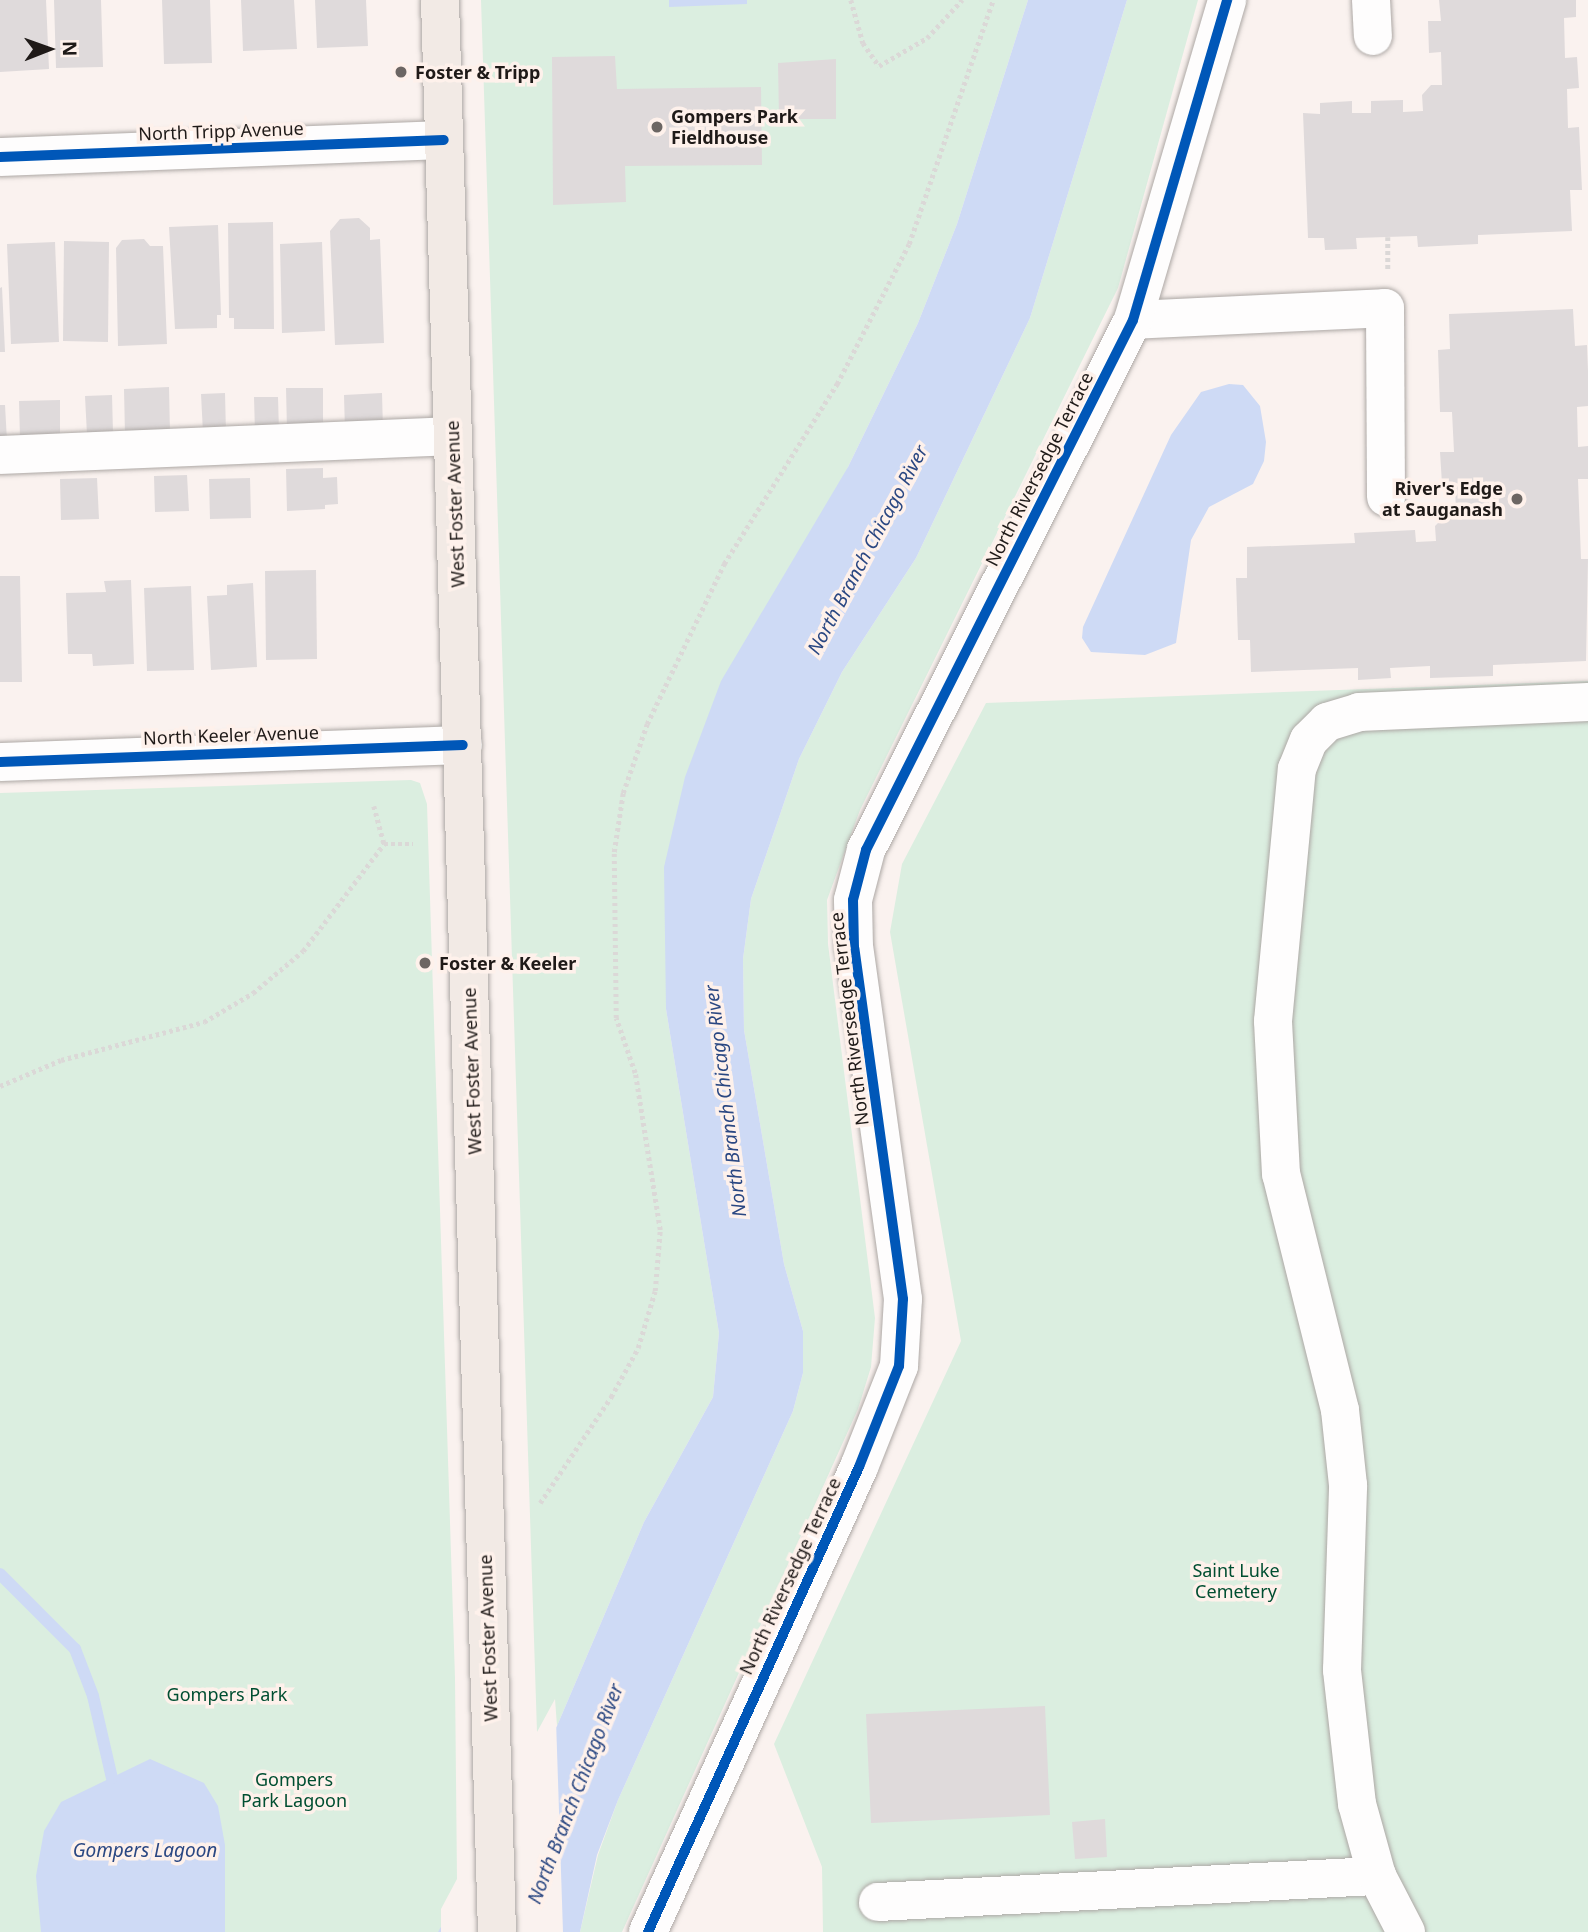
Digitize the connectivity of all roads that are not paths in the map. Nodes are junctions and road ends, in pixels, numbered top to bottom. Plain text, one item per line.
1 (440, 0) edge
2 (1227, 0) edge
3 (444, 140) junction
4 (0, 156) edge
5 (1133, 320) junction
6 (453, 436) junction
7 (0, 455) edge
8 (1386, 497) dead end
9 (1588, 702) edge
10 (463, 745) junction
11 (0, 762) edge
12 (1377, 1875) junction
13 (878, 1902) dead end
14 (497, 1932) edge
15 (648, 1932) edge
16 (1406, 1932) edge

1 - 3 main road, West Foster Avenue
2 - 5 street, North Riversedge Terrace
3 - 4 street, North Tripp Avenue
3 - 6 main road, West Foster Avenue
5 - 8 street
5 - 15 street, North Riversedge Terrace
6 - 7 street
6 - 10 main road, West Foster Avenue
9 - 12 street
10 - 11 street, North Keeler Avenue
10 - 14 main road, West Foster Avenue
12 - 13 street
12 - 16 street

